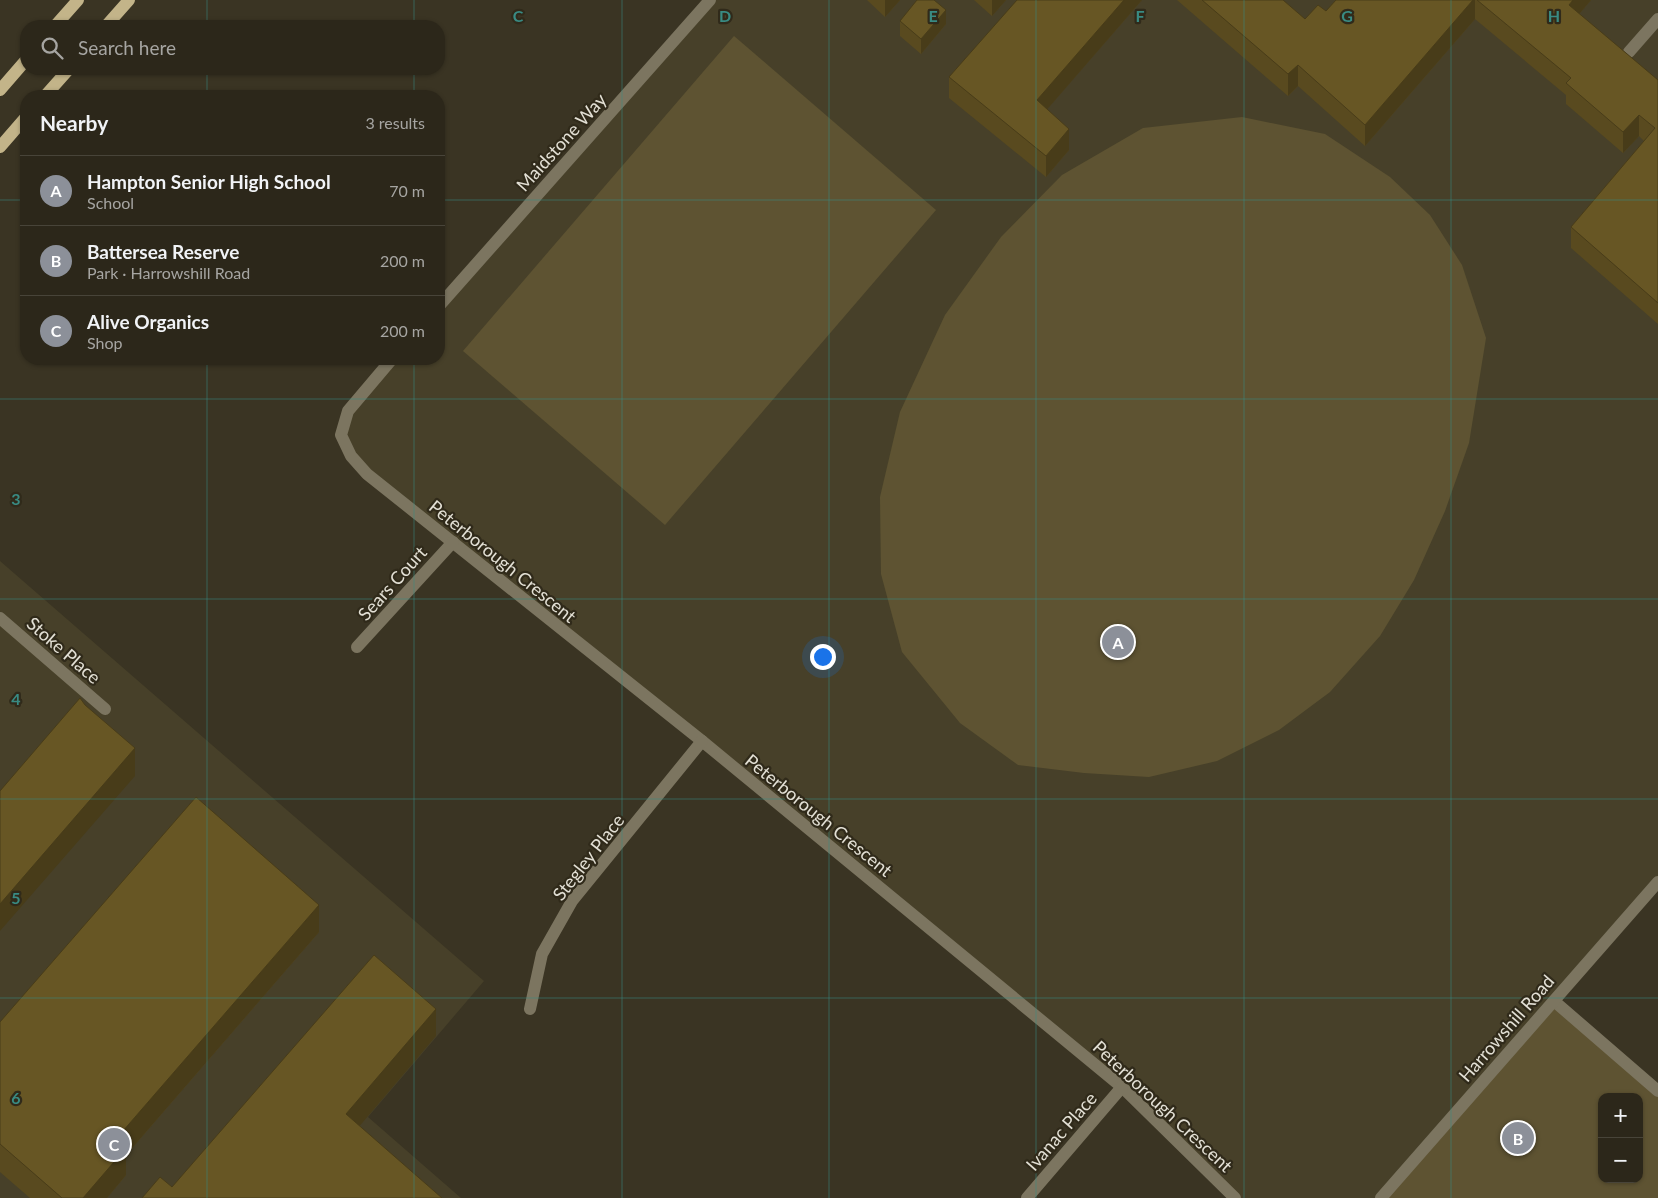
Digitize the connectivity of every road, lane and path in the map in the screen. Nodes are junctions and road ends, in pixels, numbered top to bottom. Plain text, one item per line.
1 (78, 0) edge
2 (129, 0) edge
3 (710, 0) edge
4 (1658, 19) edge
5 (60, 20) edge
6 (111, 20) edge
7 (1629, 52) dead end
8 (20, 67) edge
9 (64, 75) edge
10 (0, 90) edge
11 (50, 90) edge
12 (20, 124) edge
13 (0, 147) edge
14 (445, 299) edge
15 (387, 365) edge
16 (453, 542) junction
17 (0, 618) edge
18 (358, 647) dead end
19 (105, 709) dead end
20 (702, 741) junction
21 (1658, 882) edge
22 (1554, 1001) junction
23 (530, 1009) dead end
24 (1122, 1087) junction
25 (1658, 1091) edge
26 (1027, 1198) edge
27 (1235, 1198) edge
28 (1381, 1198) edge

1 - 5 main road
2 - 6 main road
3 - 14 street, Maidstone Way
4 - 7 street
8 - 10 main road
9 - 11 main road
12 - 13 main road
15 - 16 street, Peterborough Crescent
16 - 18 street, Sears Court
16 - 20 street, Peterborough Crescent
17 - 19 street, Stoke Place
20 - 23 street, Stegley Place
20 - 24 street, Peterborough Crescent
21 - 22 street, Harrowshill Road
22 - 25 street
22 - 28 street, Harrowshill Road
24 - 26 street, Ivanac Place
24 - 27 street, Peterborough Crescent

